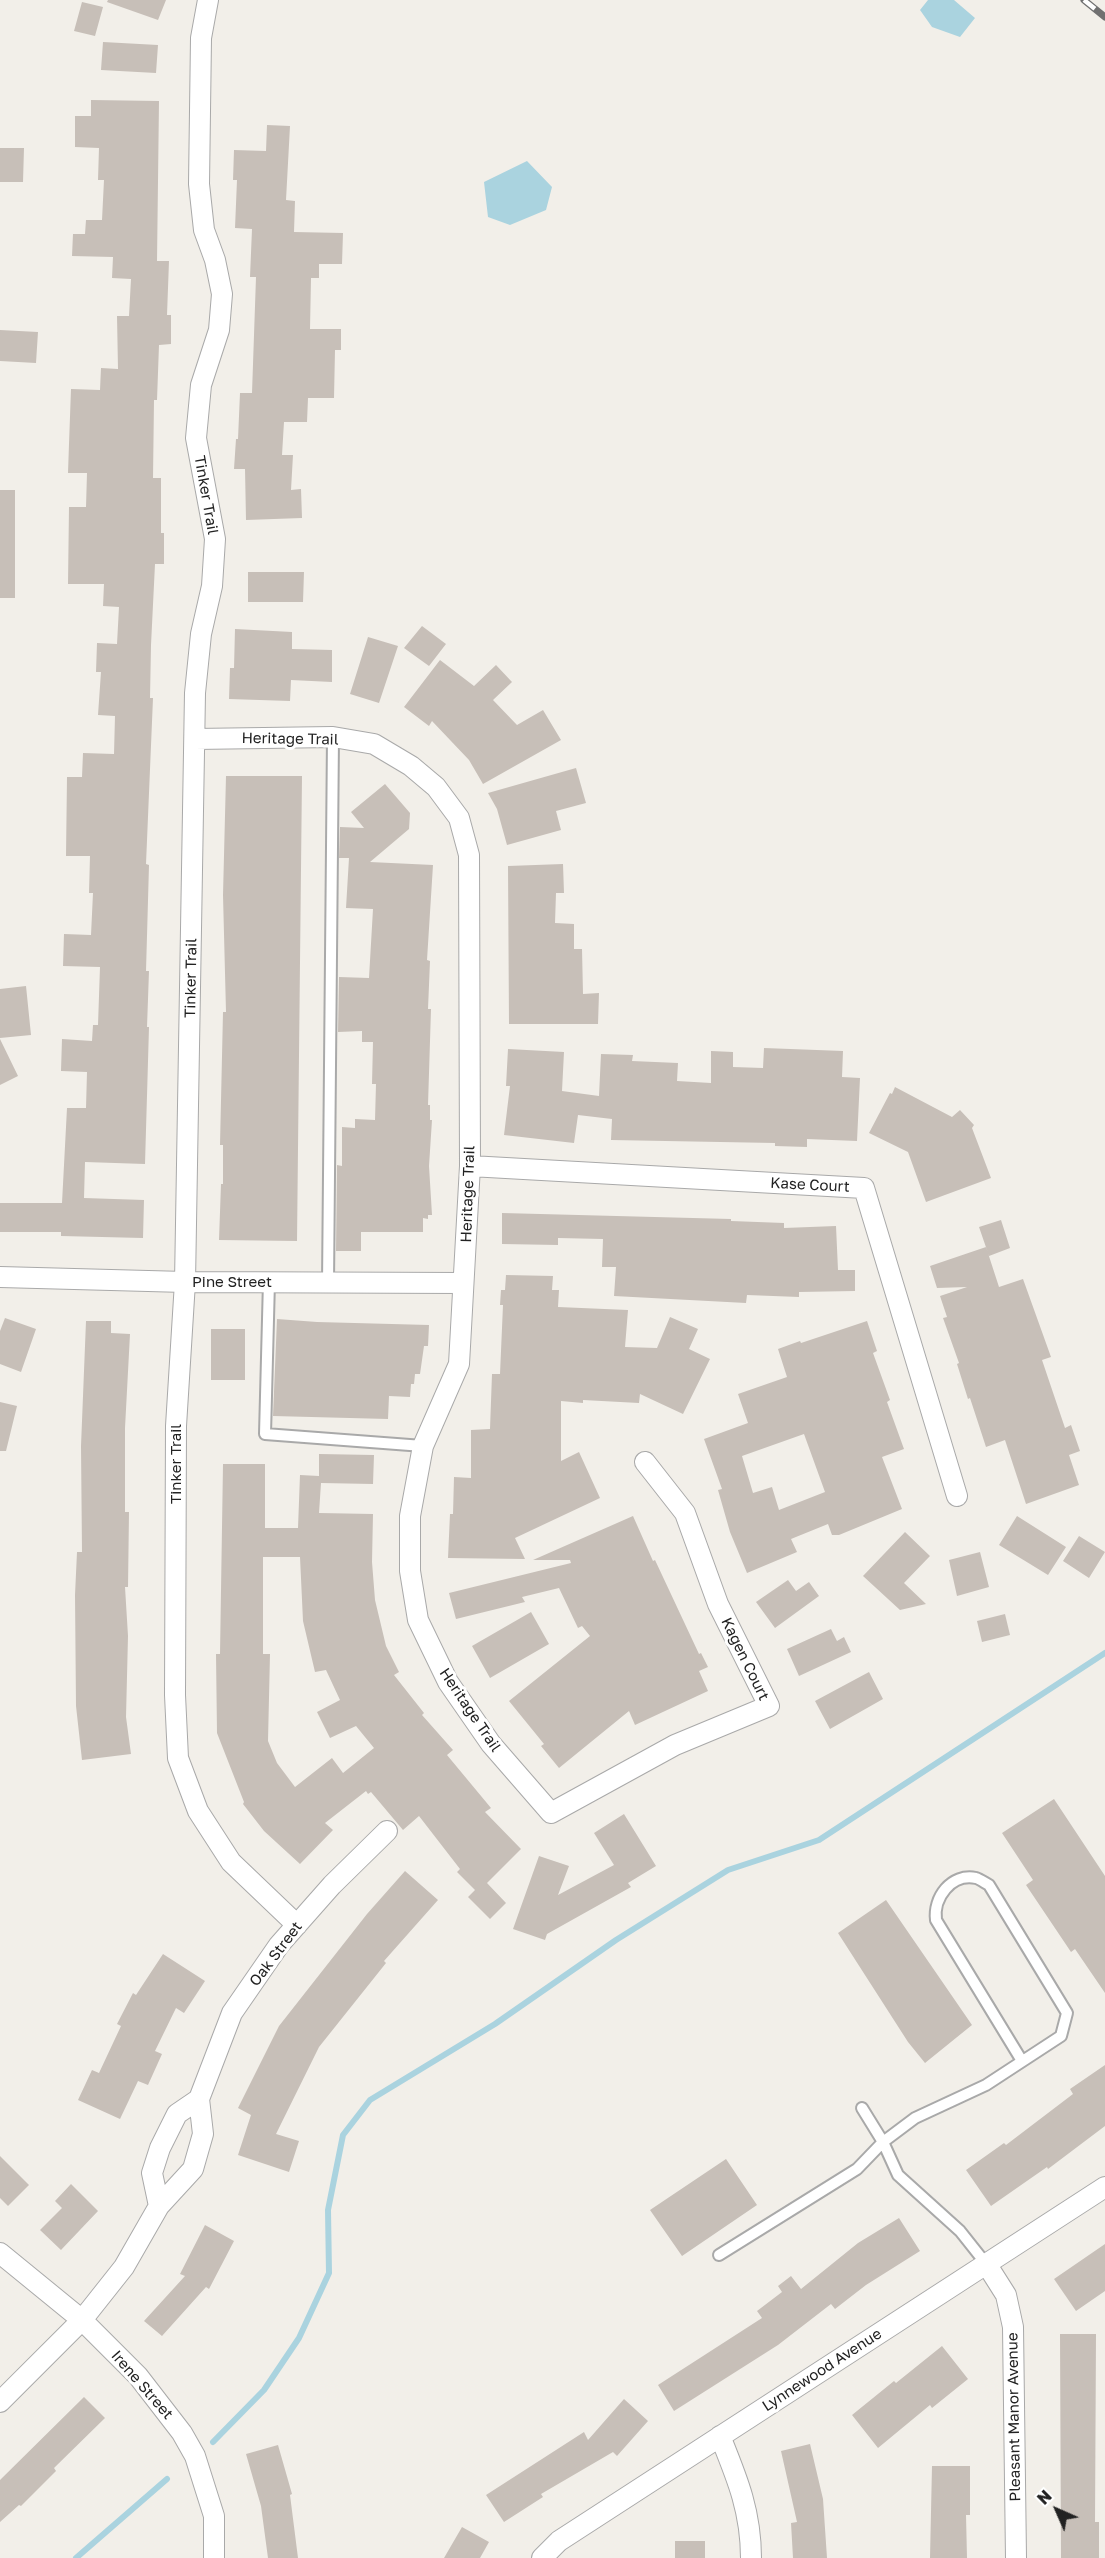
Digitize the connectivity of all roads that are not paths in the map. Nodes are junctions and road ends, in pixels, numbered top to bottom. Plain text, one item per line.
1 (208, 0) edge
2 (333, 737) junction
3 (195, 739) junction
4 (470, 1167) junction
5 (0, 1277) edge
6 (269, 1281) junction
7 (185, 1282) junction
8 (328, 1284) junction
9 (463, 1284) junction
10 (423, 1446) junction
11 (645, 1462) dead end
12 (957, 1497) dead end
13 (551, 1813) joint
14 (387, 1831) dead end
15 (297, 1925) junction
16 (1022, 2061) junction
17 (199, 2099) junction
18 (862, 2108) dead end
19 (883, 2142) junction
20 (1105, 2187) edge
21 (159, 2206) junction
22 (0, 2253) edge
23 (719, 2255) dead end
24 (987, 2265) junction
25 (82, 2320) junction
26 (0, 2402) edge
27 (720, 2436) junction
28 (214, 2558) edge
29 (542, 2558) edge
30 (751, 2558) edge
31 (1016, 2558) edge

1 - 3 street, Tinker Trail
2 - 3 street, Heritage Trail
2 - 4 street, Heritage Trail
2 - 8 lane
3 - 7 street, Tinker Trail
4 - 9 street, Heritage Trail
4 - 12 street, Kase Court
5 - 7 street, Pine Street
6 - 7 street, Pine Street
6 - 8 street, Pine Street
6 - 10 lane
7 - 15 street, Tinker Trail
8 - 9 street, Pine Street
9 - 10 street, Heritage Trail
10 - 13 street, Heritage Trail
11 - 13 street, Kagen Court
14 - 15 street, Oak Street
15 - 17 street, Oak Street
16 - 16 lane
16 - 19 lane
17 - 21 street, Oak Street
17 - 21 street
18 - 19 lane, Pleasant Manor Avenue
19 - 23 lane
19 - 24 lane, Pleasant Manor Avenue
20 - 24 street, Lynnewood Avenue
21 - 25 street, Oak Street
22 - 25 street, Irene Street
24 - 27 street, Lynnewood Avenue
24 - 31 street, Pleasant Manor Avenue
25 - 26 street, Oak Street
25 - 28 street, Irene Street
27 - 29 street, Lynnewood Avenue
27 - 30 street

